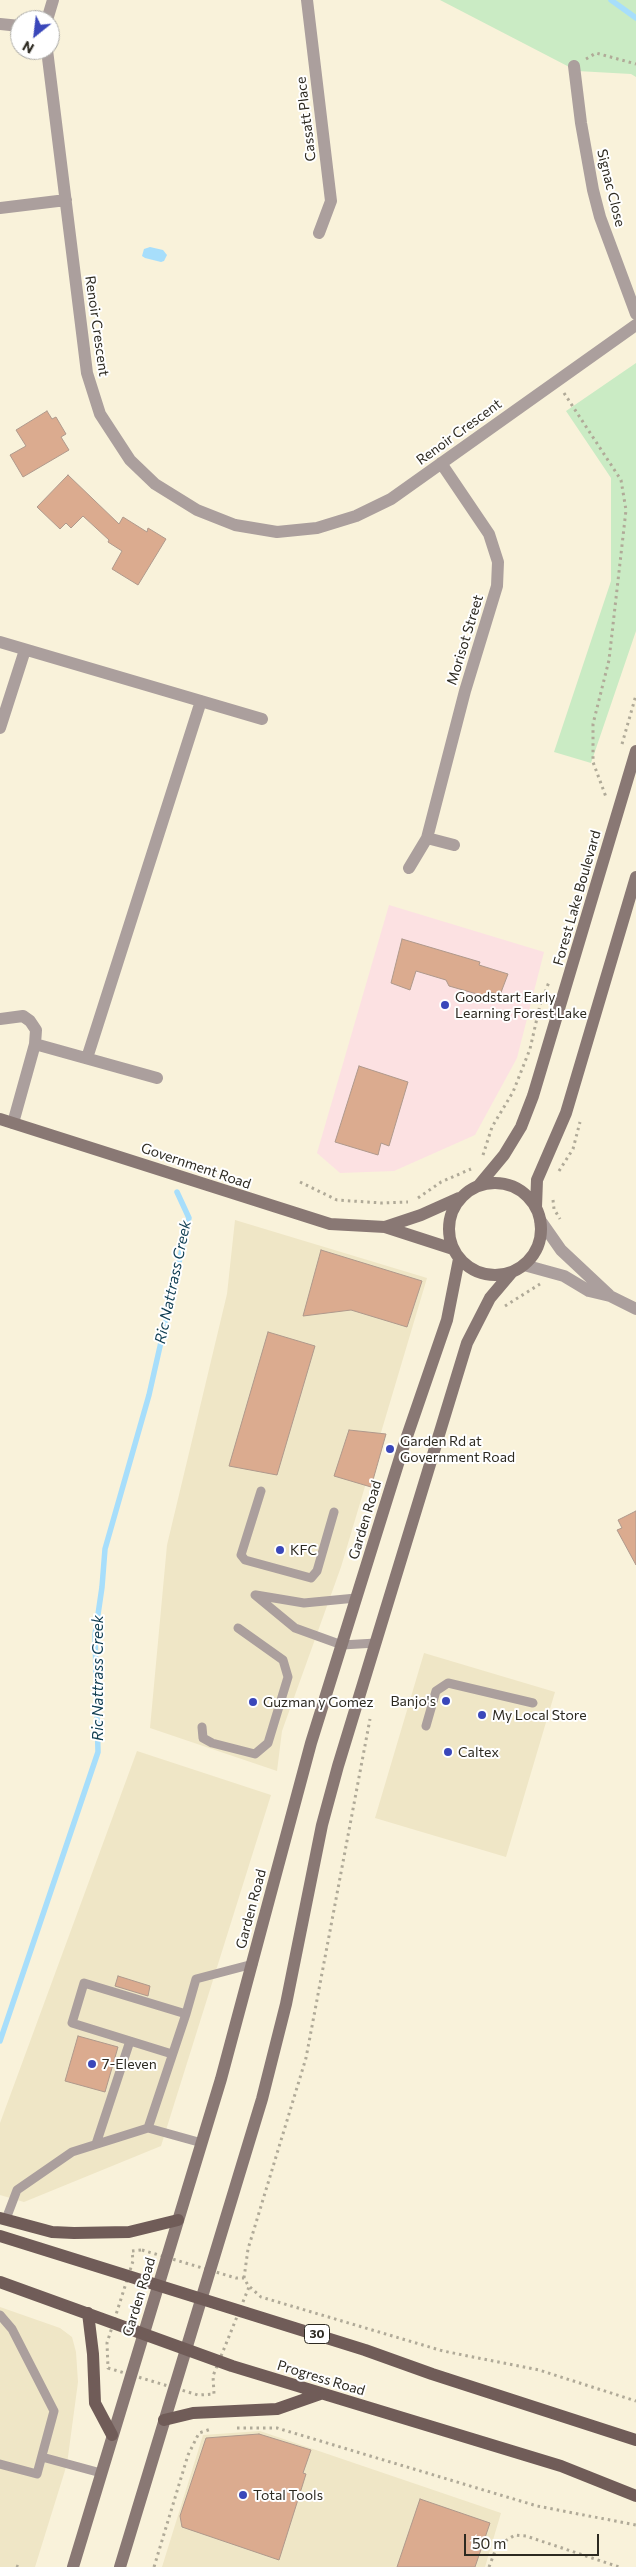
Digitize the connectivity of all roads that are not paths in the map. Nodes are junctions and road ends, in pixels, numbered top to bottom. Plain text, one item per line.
1 (308, 0) edge
2 (49, 60) edge
3 (574, 66) road end
4 (66, 200) junction
5 (0, 208) edge
6 (320, 233) dead end
7 (636, 314) edge
8 (636, 325) edge
9 (441, 463) junction
10 (0, 642) edge
11 (25, 650) junction
12 (201, 701) junction
13 (262, 719) dead end
14 (0, 728) edge
15 (636, 751) edge
16 (427, 838) junction
17 (454, 845) dead end
18 (409, 868) dead end
19 (636, 877) edge
20 (0, 1019) edge
21 (35, 1044) junction
22 (87, 1058) junction
23 (157, 1078) dead end
24 (0, 1119) edge
25 (13, 1123) junction
26 (479, 1185) junction
27 (460, 1198) junction
28 (536, 1207) junction
29 (540, 1220) junction
30 (385, 1227) junction
31 (456, 1254) junction
32 (524, 1265) junction
33 (512, 1272) junction
34 (610, 1296) junction
35 (636, 1309) edge
36 (261, 1491) dead end
37 (334, 1512) dead end
38 (356, 1598) junction
39 (238, 1628) dead end
40 (376, 1643) junction
41 (342, 1645) junction
42 (533, 1703) dead end
43 (426, 1726) dead end
44 (202, 1727) dead end
45 (252, 1964) junction
46 (186, 2014) junction
47 (130, 2041) junction
48 (172, 2054) junction
49 (148, 2128) junction
50 (202, 2143) junction
51 (96, 2144) junction
52 (3, 2218) edge
53 (178, 2220) junction
54 (0, 2236) edge
55 (0, 2282) edge
56 (159, 2285) junction
57 (201, 2298) junction
58 (88, 2313) junction
59 (0, 2315) edge
60 (144, 2334) junction
61 (185, 2349) junction
62 (320, 2394) junction
63 (164, 2420) junction
64 (112, 2435) junction
65 (636, 2440) edge
66 (42, 2457) junction
67 (0, 2464) edge
68 (101, 2473) junction
69 (636, 2496) edge
70 (73, 2567) edge
71 (120, 2567) edge

1 - 6 street, Cassatt Place
2 - 4 street, Renoir Crescent
3 - 7 street, Signac Close
4 - 5 street
4 - 9 street, Renoir Crescent
8 - 9 street, Renoir Crescent
9 - 16 street, Morisot Street
10 - 11 street
11 - 12 street
11 - 14 street
12 - 13 street
12 - 22 street
15 - 26 main road, Forest Lake Boulevard
16 - 17 street
16 - 18 street, Morisot Street
19 - 28 main road
20 - 21 street
21 - 22 street
21 - 25 street
22 - 23 street
24 - 25 main road, Government Road
25 - 30 main road, Government Road
26 - 27 main road
26 - 28 main road
27 - 30 main road, Government Road
27 - 31 main road
28 - 29 main road
29 - 32 main road
29 - 34 street
30 - 31 main road, Government Road
31 - 33 main road
31 - 38 main road, Garden Road
32 - 33 main road
32 - 34 street
33 - 40 main road
34 - 35 street
36 - 37 lane
38 - 41 main road, Garden Road
38 - 41 lane
39 - 44 lane
40 - 41 lane
40 - 57 main road
41 - 45 main road, Garden Road
42 - 43 lane
45 - 46 lane
45 - 50 main road, Garden Road
46 - 47 lane
46 - 48 lane
47 - 48 lane
47 - 51 lane
48 - 49 lane
49 - 50 lane
49 - 51 lane
50 - 53 main road, Garden Road
51 - 52 lane
52 - 53 main road
53 - 56 main road, Garden Road
54 - 56 main road, 30
55 - 58 main road, Progress Road
56 - 57 main road, 30
56 - 60 main road, Garden Road
57 - 61 main road
57 - 65 main road, 30
58 - 60 main road, Progress Road
58 - 64 main road
59 - 66 lane
60 - 61 main road, Progress Road
60 - 64 main road, Garden Road
61 - 62 main road, Progress Road
61 - 63 main road
62 - 63 main road
62 - 69 main road, Progress Road
63 - 71 main road
64 - 68 main road, Garden Road
66 - 67 lane
66 - 68 lane
68 - 70 main road, Garden Road

